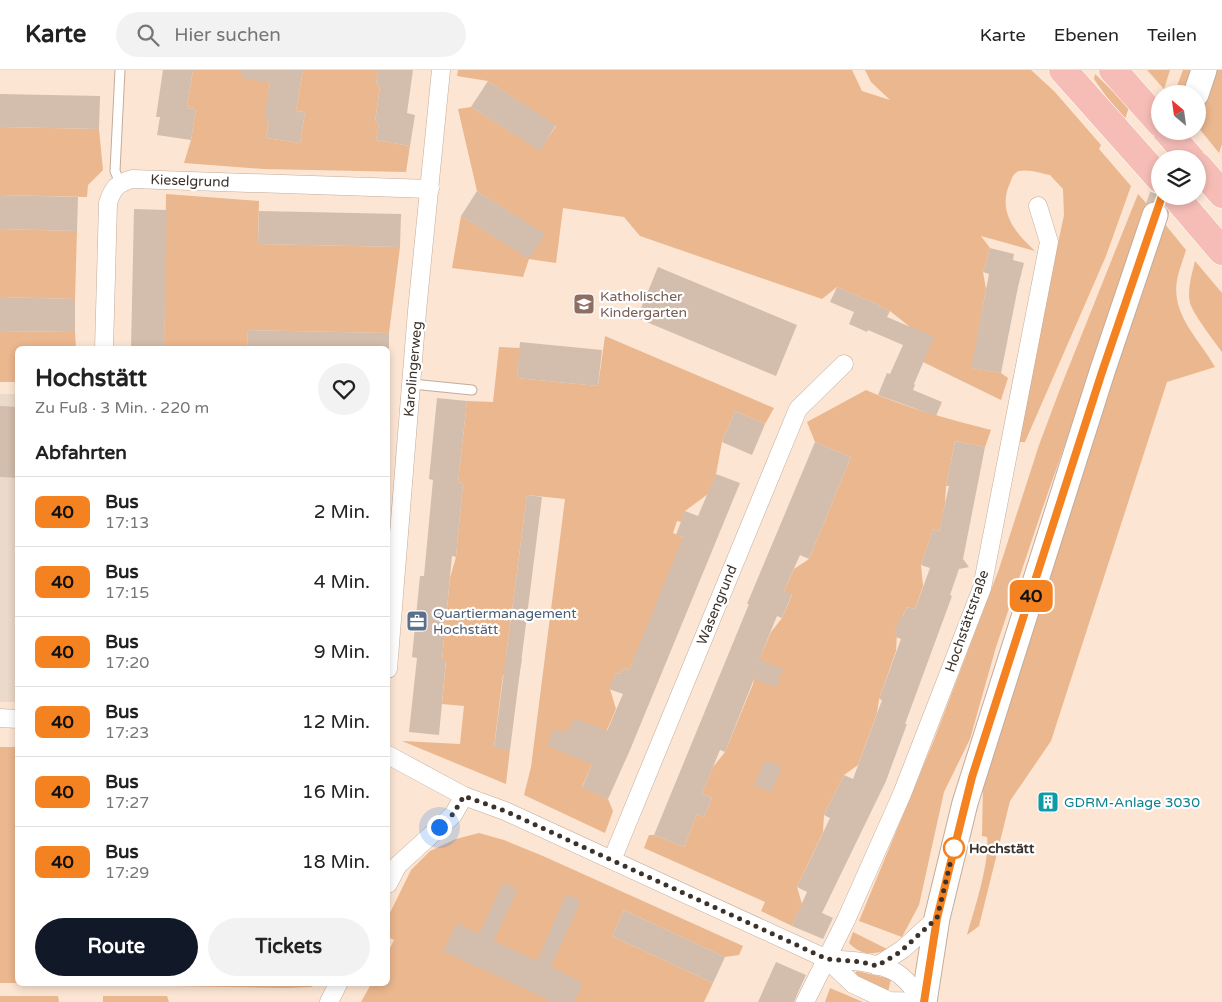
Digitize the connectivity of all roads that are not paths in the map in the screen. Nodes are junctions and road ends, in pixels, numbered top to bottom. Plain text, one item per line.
1 (120, 70) edge
2 (441, 70) edge
3 (1063, 70) edge
4 (1113, 70) edge
5 (1204, 70) edge
6 (1199, 85) edge
7 (1151, 113) edge
8 (1175, 140) edge
9 (1183, 150) edge
10 (1151, 169) edge
11 (1206, 175) edge
12 (120, 183) junction
13 (430, 189) junction
14 (1222, 194) edge
15 (1165, 205) edge
16 (1038, 206) dead end
17 (1222, 251) edge
18 (104, 346) edge
19 (844, 364) dead end
20 (412, 384) junction
21 (472, 390) dead end
22 (392, 568) edge
23 (390, 618) edge
24 (0, 718) edge
25 (15, 719) edge
26 (390, 756) edge
27 (464, 796) junction
28 (612, 860) junction
29 (390, 880) edge
30 (937, 918) junction
31 (827, 959) junction
32 (877, 966) junction
33 (337, 986) edge
34 (329, 1002) edge
35 (805, 1002) edge
36 (925, 1002) edge

1 - 12 lane
2 - 13 street, Karolingerweg
3 - 10 highway
4 - 7 highway
5 - 6 main road
8 - 9 highway, bridge
11 - 14 highway
12 - 13 street, Kieselgrund
12 - 18 street
13 - 20 street, Karolingerweg
15 - 17 highway
15 - 30 main road
16 - 31 street, Hochstättstraße
19 - 28 street, Wasengrund
20 - 21 lane
20 - 22 street, Karolingerweg
22 - 23 street, Karolingerweg
24 - 25 street
26 - 27 street
27 - 28 street
27 - 29 street
28 - 31 street
30 - 32 street
30 - 36 main road
31 - 32 street
31 - 35 street, Hochstättstraße
31 - 36 street
32 - 36 street
33 - 34 street

